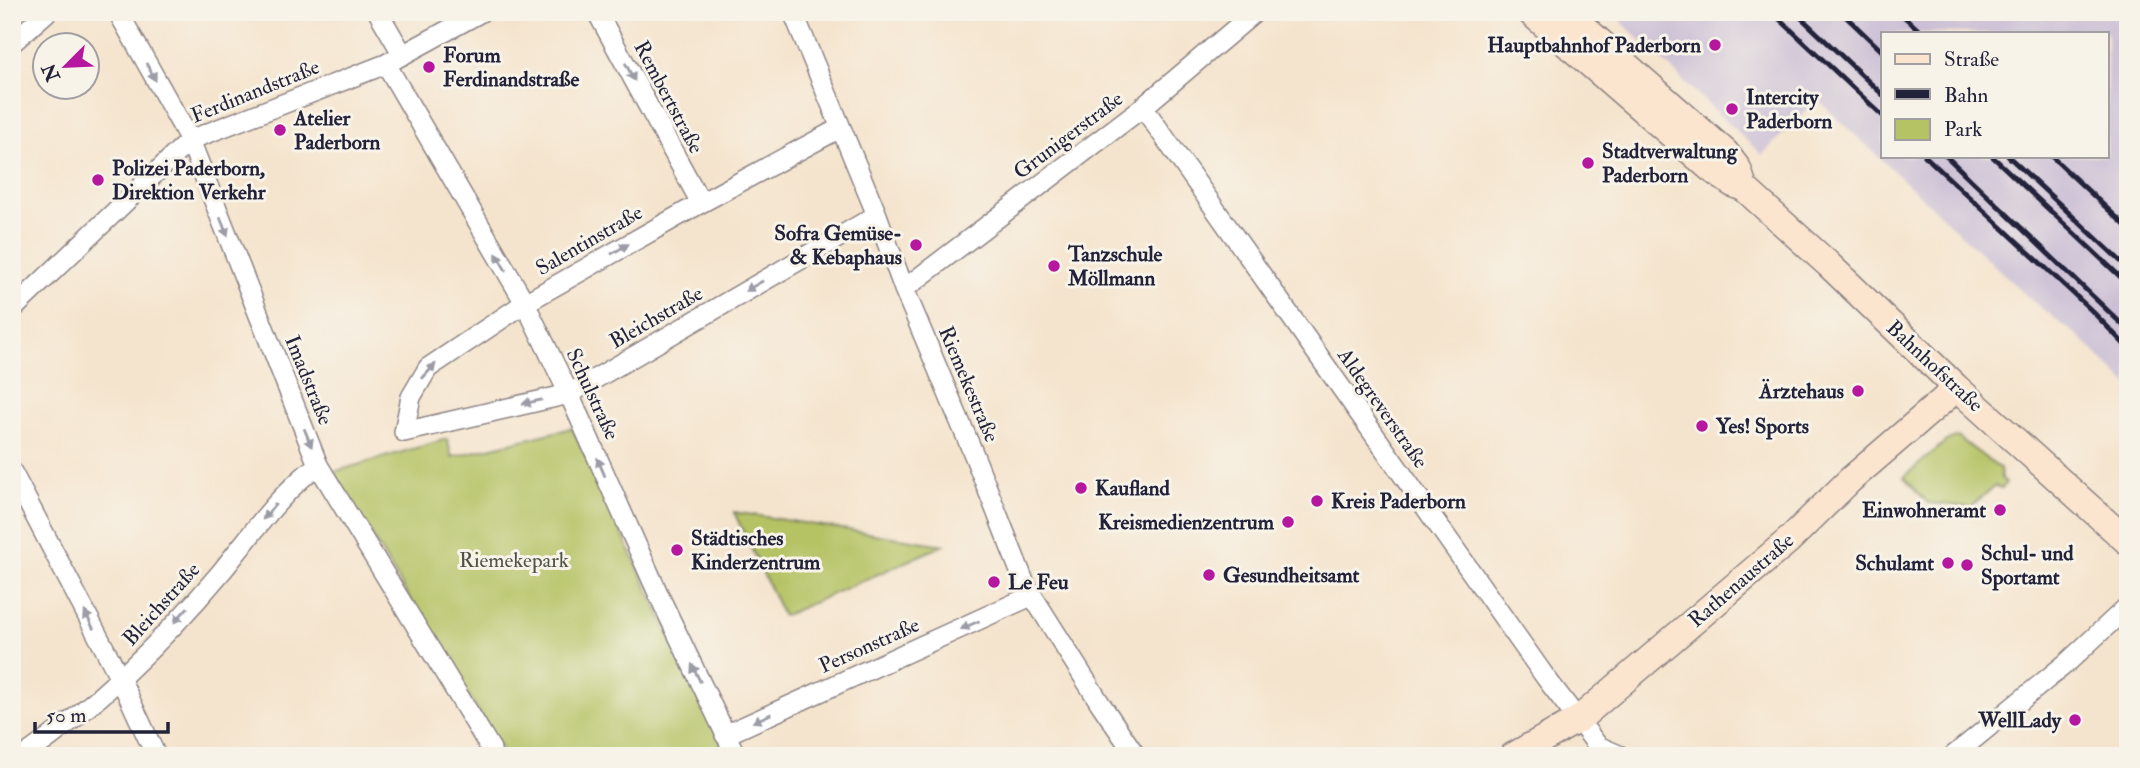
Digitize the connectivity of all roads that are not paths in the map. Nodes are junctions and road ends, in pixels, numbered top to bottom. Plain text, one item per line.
1 (47, 12) edge
2 (118, 12) edge
3 (378, 12) edge
4 (481, 12) edge
5 (597, 12) edge
6 (793, 12) edge
7 (1255, 12) edge
8 (1530, 12) edge
9 (1566, 12) edge
10 (12, 43) edge
11 (394, 59) junction
12 (1143, 107) junction
13 (840, 128) junction
14 (190, 140) junction
15 (1744, 188) junction
16 (701, 203) junction
17 (877, 215) junction
18 (904, 289) junction
19 (525, 303) junction
20 (12, 310) edge
21 (1957, 388) junction
22 (569, 394) junction
23 (404, 432) joint
24 (318, 465) junction
25 (12, 472) edge
26 (2128, 542) edge
27 (1031, 596) junction
28 (2128, 606) edge
29 (121, 680) junction
30 (1578, 719) junction
31 (725, 735) junction
32 (491, 749) dead end
33 (24, 756) edge
34 (156, 756) edge
35 (736, 756) edge
36 (1136, 756) edge
37 (1513, 756) edge
38 (1621, 756) edge
39 (1953, 756) edge

1 - 10 street
2 -> 14 street, Imadstraße
3 - 11 street, Schulstraße
4 - 11 street, Ferdinandstraße
5 -> 16 street, Rembertstraße
6 - 13 street, Riemekestraße
7 - 12 street, Grunigerstraße
8 - 15 main road, Bahnhofstraße
9 - 15 main road, Bahnhofstraße
11 - 14 street, Ferdinandstraße
19 -> 11 street, Schulstraße
12 - 18 street, Grunigerstraße
12 - 30 street, Aldegreverstraße
13 - 16 street, Salentinstraße
13 - 17 street, Riemekestraße
14 - 20 street, Ferdinandstraße
14 -> 24 street, Imadstraße
15 - 21 main road, Bahnhofstraße
19 -> 16 street, Salentinstraße
17 - 18 street, Riemekestraße
17 -> 22 street, Bleichstraße
18 - 27 street, Riemekestraße
19 - 22 street, Schulstraße
23 -> 19 street, Salentinstraße
21 - 26 main road, Bahnhofstraße
21 - 30 main road, Rathenaustraße
22 -> 23 street, Bleichstraße
31 -> 22 street, Schulstraße
24 -> 29 street, Bleichstraße
24 - 32 street, Imadstraße
29 -> 25 street
27 -> 31 street, Personstraße
27 - 36 street, Riemekestraße
28 - 39 street
29 - 33 street, Bleichstraße
29 - 34 street
30 - 37 main road, Rathenaustraße
30 - 38 street, Aldegreverstraße
31 - 35 street, Schulstraße

